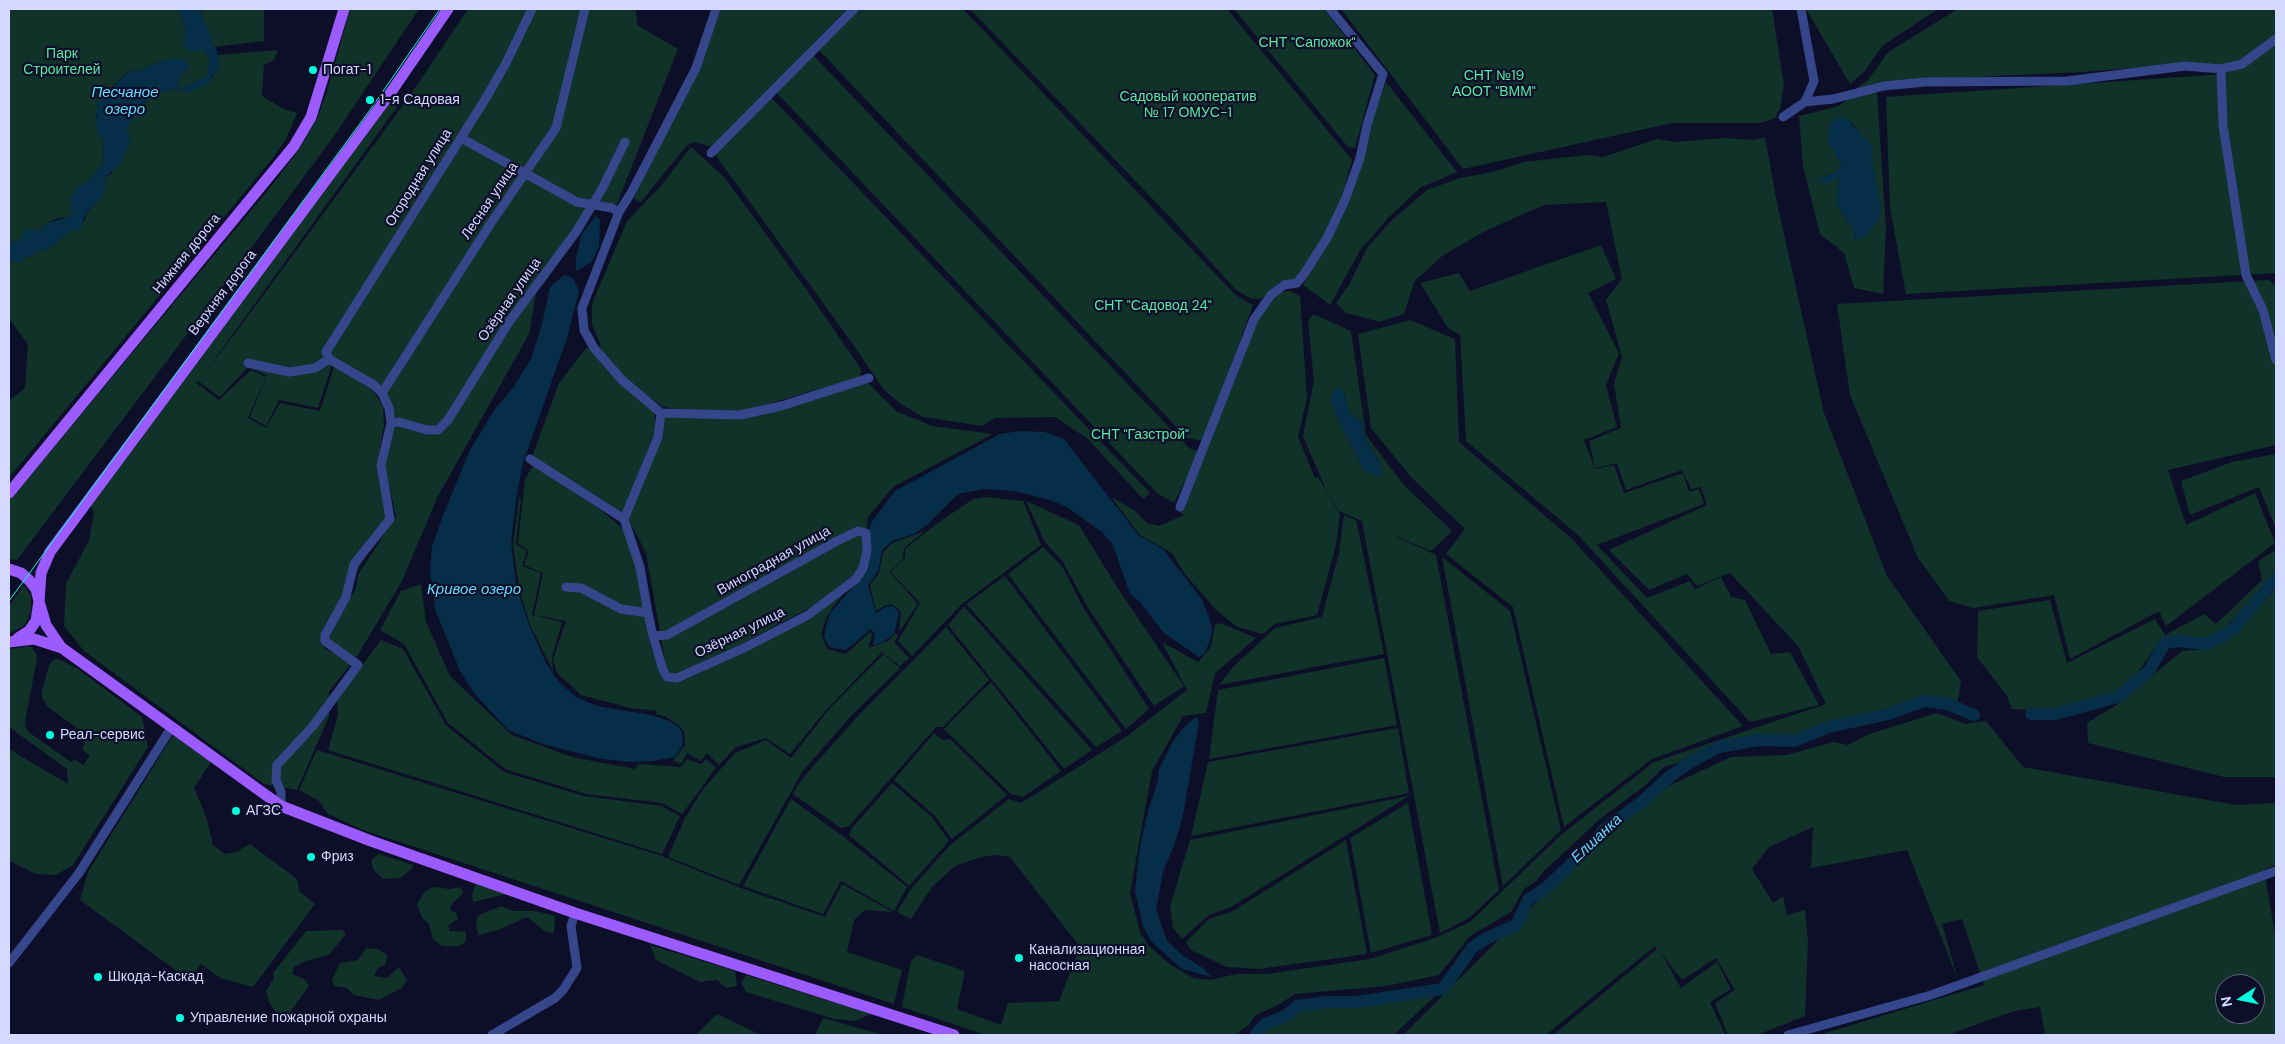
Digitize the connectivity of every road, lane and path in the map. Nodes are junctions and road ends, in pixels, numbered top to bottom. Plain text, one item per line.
1 (344, 9) edge
2 (448, 9) edge
3 (532, 9) edge
4 (585, 9) edge
5 (716, 9) edge
6 (854, 9) edge
7 (1330, 9) edge
8 (1801, 9) edge
9 (2276, 39) edge
10 (2220, 69) junction
11 (1806, 102) junction
12 (1783, 117) dead end
13 (461, 138) junction
14 (625, 142) dead end
15 (711, 153) dead end
16 (526, 172) junction
17 (593, 204) junction
18 (619, 212) junction
19 (329, 359) junction
20 (2276, 360) edge
21 (248, 363) dead end
22 (869, 378) dead end
23 (382, 393) junction
24 (661, 412) junction
25 (391, 423) junction
26 (530, 459) dead end
27 (9, 493) edge
28 (1180, 508) dead end
29 (624, 519) junction
30 (9, 569) edge
31 (856, 579) joint
32 (566, 587) dead end
33 (39, 601) junction
34 (648, 613) junction
35 (653, 636) junction
36 (10, 641) edge
37 (62, 648) junction
38 (171, 728) junction
39 (281, 806) junction
40 (2276, 871) edge
41 (575, 913) junction
42 (9, 963) edge
43 (495, 1034) edge
44 (954, 1035) edge
45 (1788, 1035) edge

1 - 27 main road, Нижняя дорога
2 - 33 main road, Верхняя дорога
3 - 13 street, Огородная улица
4 - 16 street, Лесная улица
5 - 18 street
6 - 15 street
7 - 28 street
8 - 11 street
9 - 10 street
10 - 11 street
10 - 20 street
11 - 12 street
13 - 16 street
13 - 19 street, Огородная улица
14 - 17 street, Озёрная улица
16 - 17 street
16 - 23 street, Лесная улица
17 - 18 street
17 - 25 street, Озёрная улица
18 - 24 street
19 - 21 street
19 - 23 street
22 - 24 street
23 - 25 street
24 - 29 street
25 - 39 street
26 - 29 street
29 - 34 street
30 - 33 main road
31 - 35 street, Озёрная улица
31 - 35 street, Виноградная улица
32 - 34 street
33 - 36 main road
33 - 37 main road
34 - 35 street
36 - 37 main road
37 - 38 main road
38 - 39 main road
38 - 42 street
39 - 41 main road
40 - 45 street
41 - 43 street
41 - 44 main road

